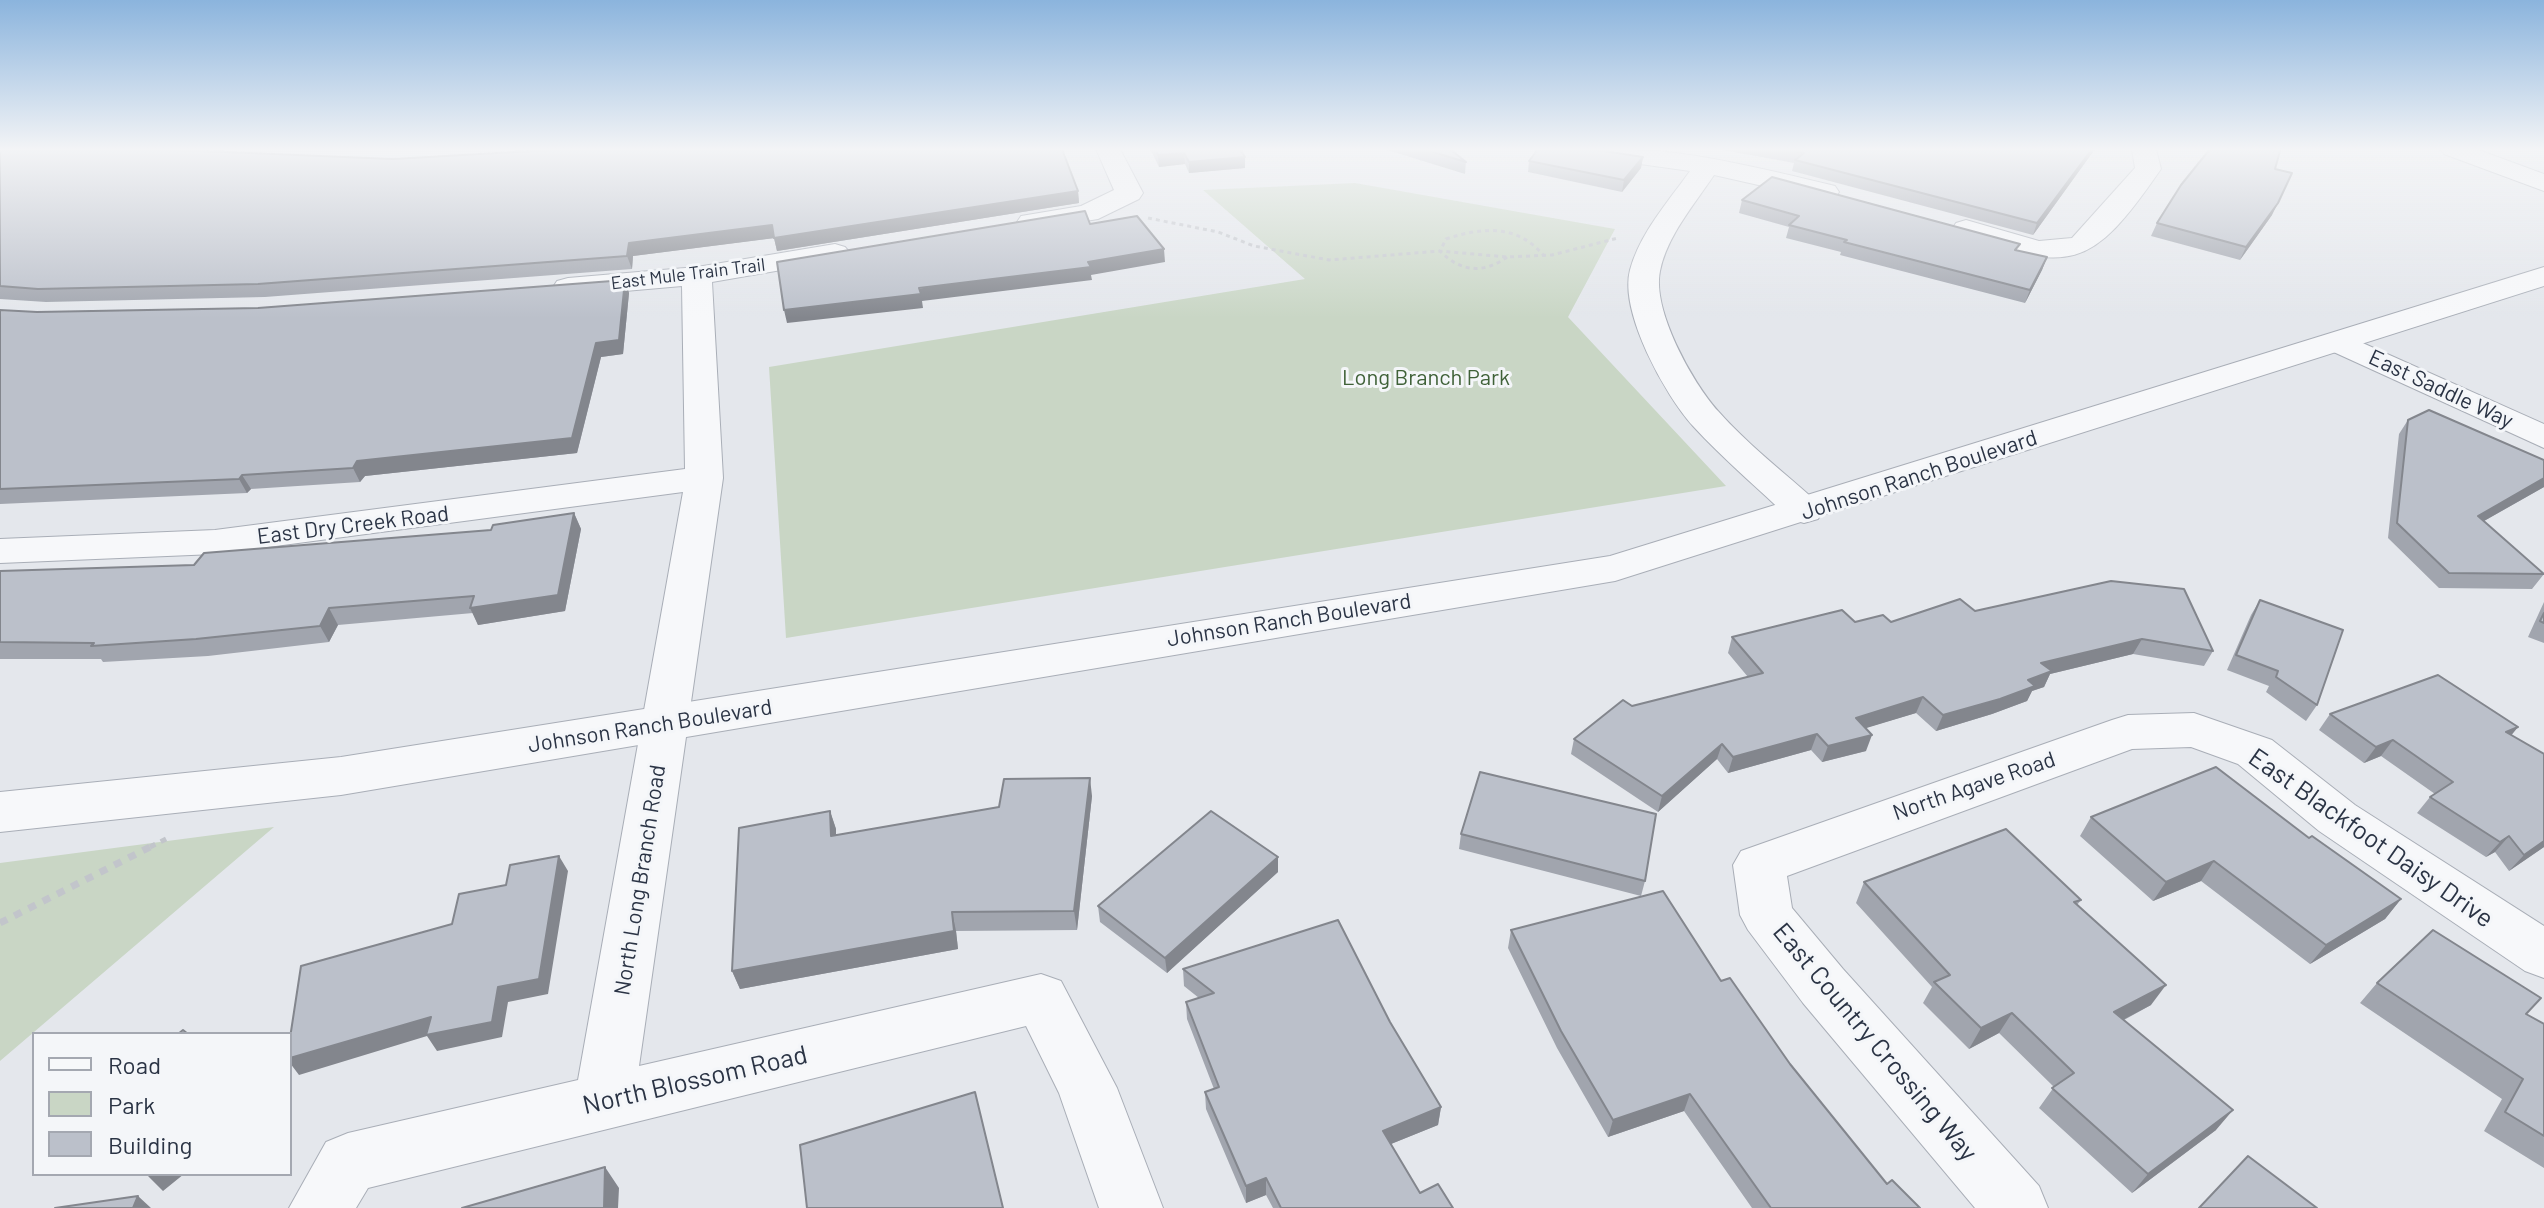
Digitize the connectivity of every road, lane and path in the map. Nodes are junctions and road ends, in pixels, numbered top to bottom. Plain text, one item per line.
1 (1103, 205) edge
2 (1125, 205) edge
3 (1680, 205) edge
4 (2117, 205) edge
5 (1940, 222) edge
6 (1010, 225) edge
7 (1656, 241) junction
8 (869, 248) edge
9 (1440, 251) junction
10 (1544, 256) junction
11 (1507, 257) junction
12 (697, 276) junction
13 (2544, 276) edge
14 (538, 290) edge
15 (2338, 342) junction
16 (2544, 437) edge
17 (704, 478) junction
18 (1804, 511) junction
19 (0, 551) edge
20 (664, 724) junction
21 (2194, 730) joint
22 (0, 812) edge
23 (1759, 865) joint
24 (2544, 955) edge
25 (604, 1102) junction
26 (334, 1185) edge
27 (1131, 1208) edge
28 (2016, 1208) edge

1 - 6 street
2 - 9 path
3 - 7 street
4 - 5 street
7 - 10 path
7 - 18 street
8 - 12 street, East Mule Train Trail
9 - 10 path
9 - 11 path
9 - 11 path
10 - 11 path
12 - 14 street, East Mule Train Trail
12 - 17 street, North Long Branch Road
13 - 15 street, Johnson Ranch Boulevard
15 - 16 street, East Saddle Way
15 - 18 street, Johnson Ranch Boulevard
17 - 19 street, East Dry Creek Road
17 - 20 street, North Long Branch Road
18 - 20 street, Johnson Ranch Boulevard
20 - 22 street, Johnson Ranch Boulevard
20 - 25 street, North Long Branch Road
21 - 23 street, North Agave Road
21 - 24 street, East Blackfoot Daisy Drive
23 - 28 street, East Country Crossing Way
25 - 26 street, North Blossom Road
25 - 27 street, North Blossom Road

